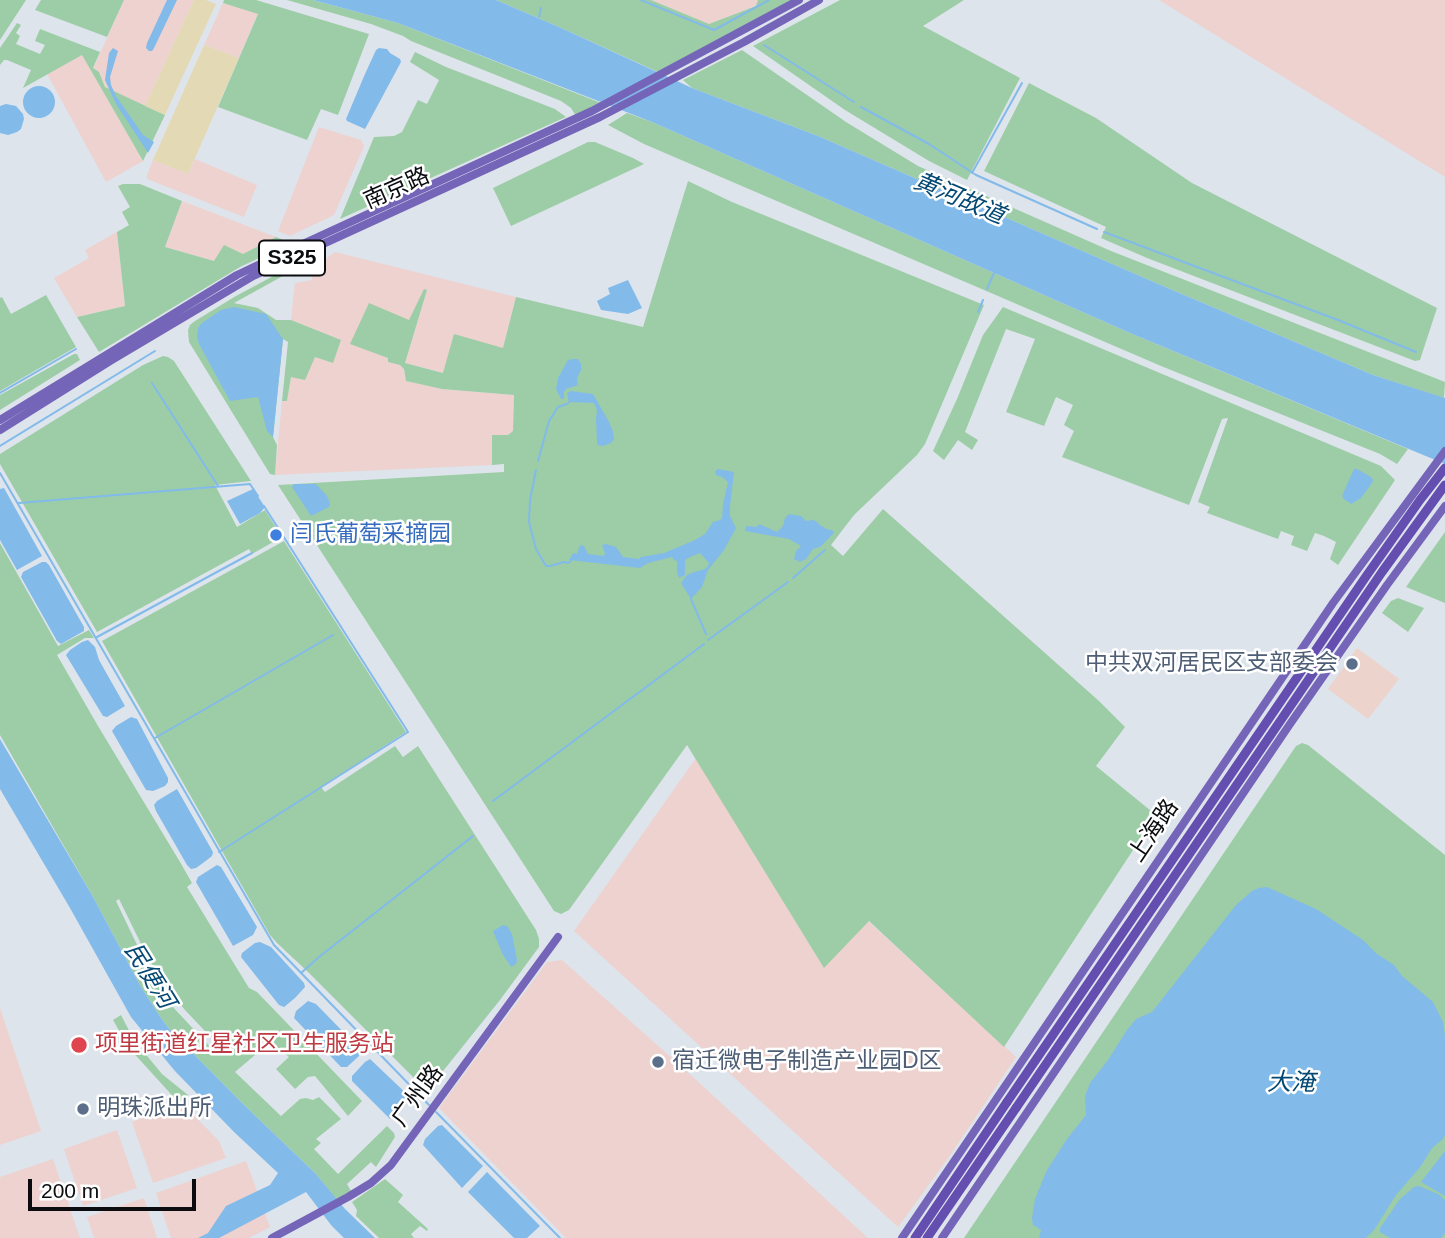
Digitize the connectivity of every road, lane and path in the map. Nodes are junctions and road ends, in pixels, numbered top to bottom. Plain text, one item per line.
1 (799, 0) edge
2 (819, 0) edge
3 (0, 420) edge
4 (0, 430) edge
5 (1445, 451) edge
6 (1445, 468) edge
7 (1445, 485) edge
8 (1416, 497) junction
9 (1445, 506) edge
10 (558, 937) dead end
11 (1011, 1105) junction
12 (933, 1193) junction
13 (959, 1212) junction
14 (272, 1238) edge
15 (902, 1238) edge
16 (915, 1238) edge
17 (927, 1238) edge
18 (942, 1238) edge

1 - 3 main road, 南京路 / S325
2 - 4 main road, 南京路 / S325
5 - 8 main road, 上海路
6 - 8 highway, 上海路
7 - 11 highway, 上海路
8 - 11 highway, 上海路
8 - 12 main road, 上海路
9 - 13 main road
10 - 14 main road, 广州路
11 - 16 highway, 上海路, bridge
11 - 17 highway, 上海路, bridge
12 - 13 main road
12 - 15 main road, 上海路
13 - 18 main road

